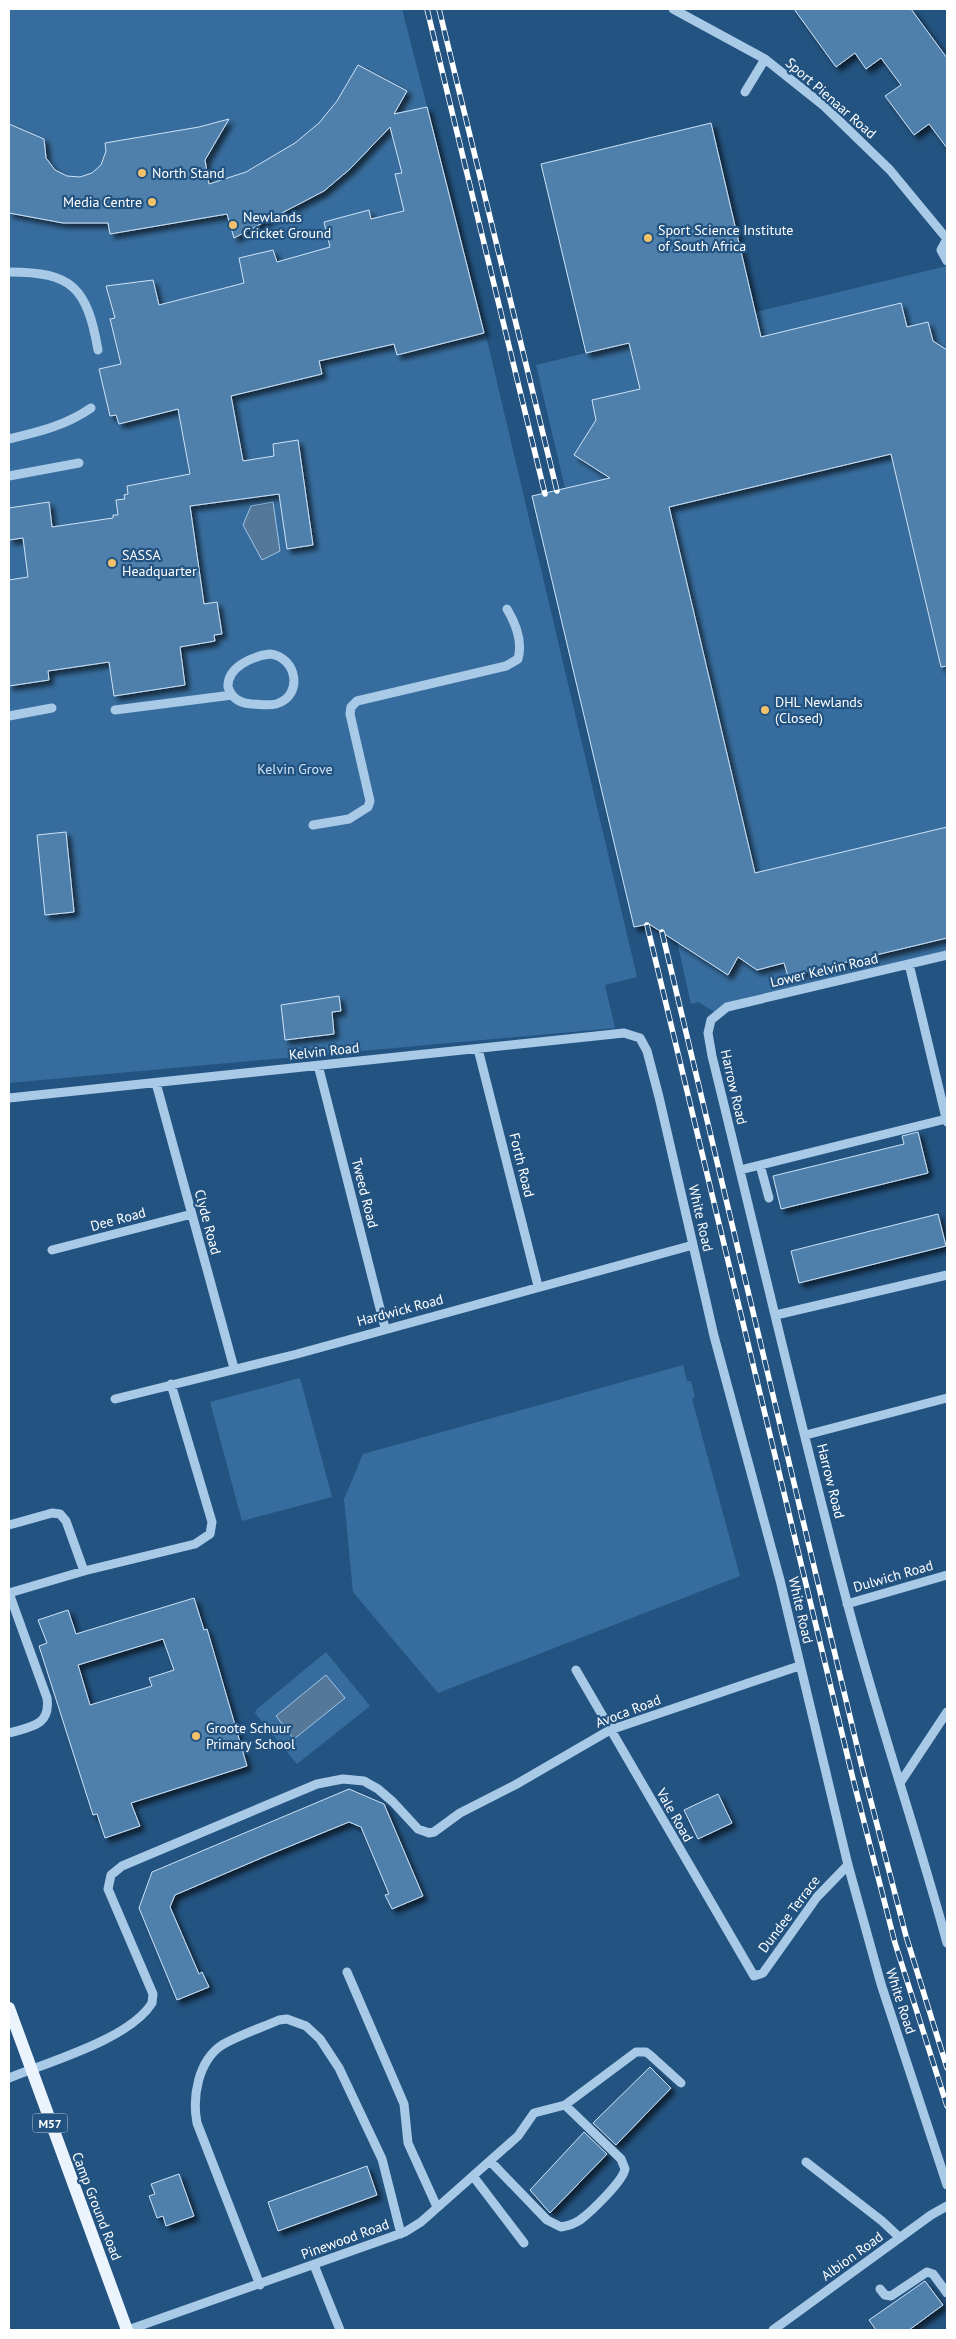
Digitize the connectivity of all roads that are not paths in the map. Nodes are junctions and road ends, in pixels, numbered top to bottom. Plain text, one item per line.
1 (673, 9) edge
2 (765, 59) junction
3 (745, 92) dead end
4 (947, 239) edge
5 (947, 261) edge
6 (9, 272) edge
7 (98, 350) dead end
8 (90, 408) dead end
9 (9, 439) edge
10 (79, 463) dead end
11 (9, 476) edge
12 (507, 608) dead end
13 (232, 695) junction
14 (52, 708) dead end
15 (115, 710) dead end
16 (9, 716) edge
17 (313, 825) dead end
18 (947, 955) edge
19 (908, 964) junction
20 (711, 1020) joint
21 (640, 1038) joint
22 (478, 1049) junction
23 (318, 1065) junction
24 (156, 1083) junction
25 (9, 1098) edge
26 (947, 1121) edge
27 (760, 1165) junction
28 (740, 1170) junction
29 (769, 1198) dead end
30 (192, 1214) junction
31 (693, 1245) junction
32 (52, 1250) dead end
33 (947, 1275) edge
34 (538, 1286) junction
35 (776, 1315) junction
36 (385, 1328) junction
37 (234, 1368) junction
38 (171, 1384) junction
39 (947, 1398) edge
40 (115, 1399) dead end
41 (806, 1436) junction
42 (9, 1524) edge
43 (84, 1571) junction
44 (947, 1575) edge
45 (9, 1593) edge
46 (847, 1604) junction
47 (800, 1666) junction
48 (576, 1670) dead end
49 (947, 1712) edge
50 (610, 1730) junction
51 (9, 1733) edge
52 (900, 1783) junction
53 (848, 1865) junction
54 (942, 1907) edge
55 (947, 1943) edge
56 (347, 1972) dead end
57 (751, 1974) joint
58 (9, 2008) edge
59 (31, 2069) junction
60 (9, 2078) edge
61 (681, 2083) dead end
62 (565, 2105) junction
63 (490, 2162) junction
64 (806, 2162) dead end
65 (473, 2176) junction
66 (947, 2185) edge
67 (947, 2206) edge
68 (437, 2207) junction
69 (401, 2234) junction
70 (900, 2238) junction
71 (524, 2243) dead end
72 (314, 2265) junction
73 (260, 2285) junction
74 (880, 2289) dead end
75 (947, 2293) edge
76 (127, 2330) edge
77 (340, 2330) edge
78 (774, 2330) edge

1 - 2 street, Sport Pienaar Road
2 - 3 street
2 - 4 street, Sport Pienaar Road
4 - 5 street
6 - 7 street
8 - 9 street
10 - 11 street
12 - 17 street
13 - 13 street
13 - 15 street
14 - 16 street
18 - 19 street, Lower Kelvin Road
19 - 20 street, Lower Kelvin Road
19 - 26 street
20 - 28 street, Harrow Road
21 - 22 street, Kelvin Road
21 - 31 street, White Road
22 - 23 street, Kelvin Road
22 - 34 street, Forth Road
23 - 24 street, Kelvin Road
23 - 36 street, Tweed Road
24 - 25 street, Kelvin Road
24 - 30 street, Clyde Road
26 - 27 street
27 - 28 street
27 - 29 street
28 - 35 street, Harrow Road
30 - 32 street, Dee Road
30 - 37 street, Clyde Road
31 - 34 street, Hardwick Road
31 - 47 street, White Road
33 - 35 street
34 - 36 street, Hardwick Road
35 - 41 street, Harrow Road
36 - 37 street, Hardwick Road
37 - 38 street, Hardwick Road
38 - 40 street, Hardwick Road
38 - 43 street
39 - 41 street
41 - 46 street, Harrow Road
42 - 43 street
43 - 45 street
44 - 46 street, Dulwich Road
45 - 51 street
46 - 52 street, Harrow Road
47 - 50 street, Avoca Road
47 - 53 street, White Road
48 - 50 street, Vale Road
49 - 52 street
50 - 57 street, Vale Road
50 - 59 street, Avoca Road
52 - 54 street, Harrow Road
53 - 57 street, Dundee Terrace
53 - 66 street, White Road
54 - 55 street, Harrow Road
56 - 68 street
58 - 59 main road, Camp Ground Road / M57
59 - 60 street
59 - 76 main road, Camp Ground Road / M57
61 - 62 street
62 - 63 street, Pinewood Road
62 - 63 street
63 - 65 street, Pinewood Road
64 - 70 street
65 - 68 street, Pinewood Road
65 - 71 street
67 - 70 street, Albion Road
68 - 69 street, Pinewood Road
69 - 72 street, Pinewood Road
69 - 73 street
70 - 78 street, Albion Road
72 - 73 street, Pinewood Road
72 - 77 street
73 - 76 street, Pinewood Road
74 - 75 street

